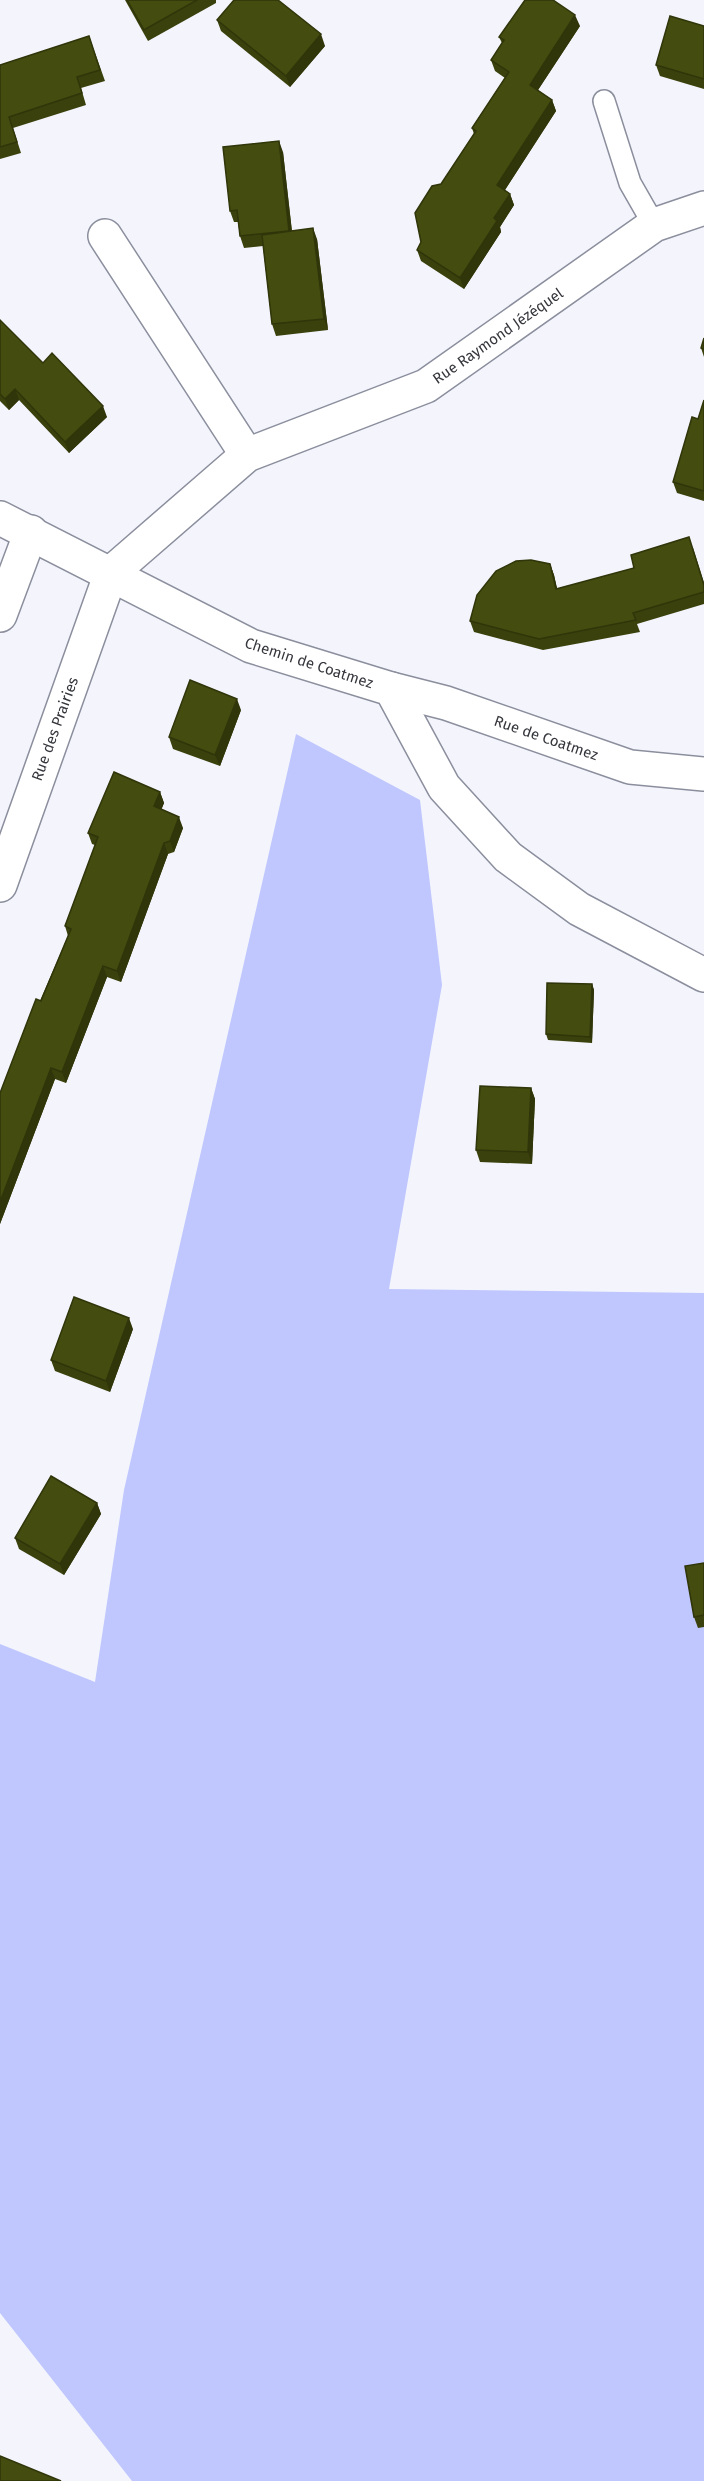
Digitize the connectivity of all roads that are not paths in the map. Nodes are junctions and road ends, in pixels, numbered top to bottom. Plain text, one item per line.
1 (604, 101) dead end
2 (704, 208) edge
3 (654, 225) junction
4 (105, 236) dead end
5 (247, 454) junction
6 (0, 518) edge
7 (31, 532) junction
8 (111, 573) junction
9 (0, 615) edge
10 (391, 689) junction
11 (704, 774) edge
12 (0, 885) edge
13 (704, 975) edge

1 - 3 lane
2 - 3 street, Rue Raymond Jézéquel
3 - 5 street, Rue Raymond Jézéquel
4 - 5 street
5 - 8 street, Rue Raymond Jézéquel
6 - 7 street, Chemin de Coatmez
7 - 8 street, Chemin de Coatmez
7 - 9 street
8 - 10 street, Chemin de Coatmez
8 - 12 street, Rue des Prairies
10 - 11 street, Rue de Coatmez
10 - 13 street, Chemin de Coatmez

